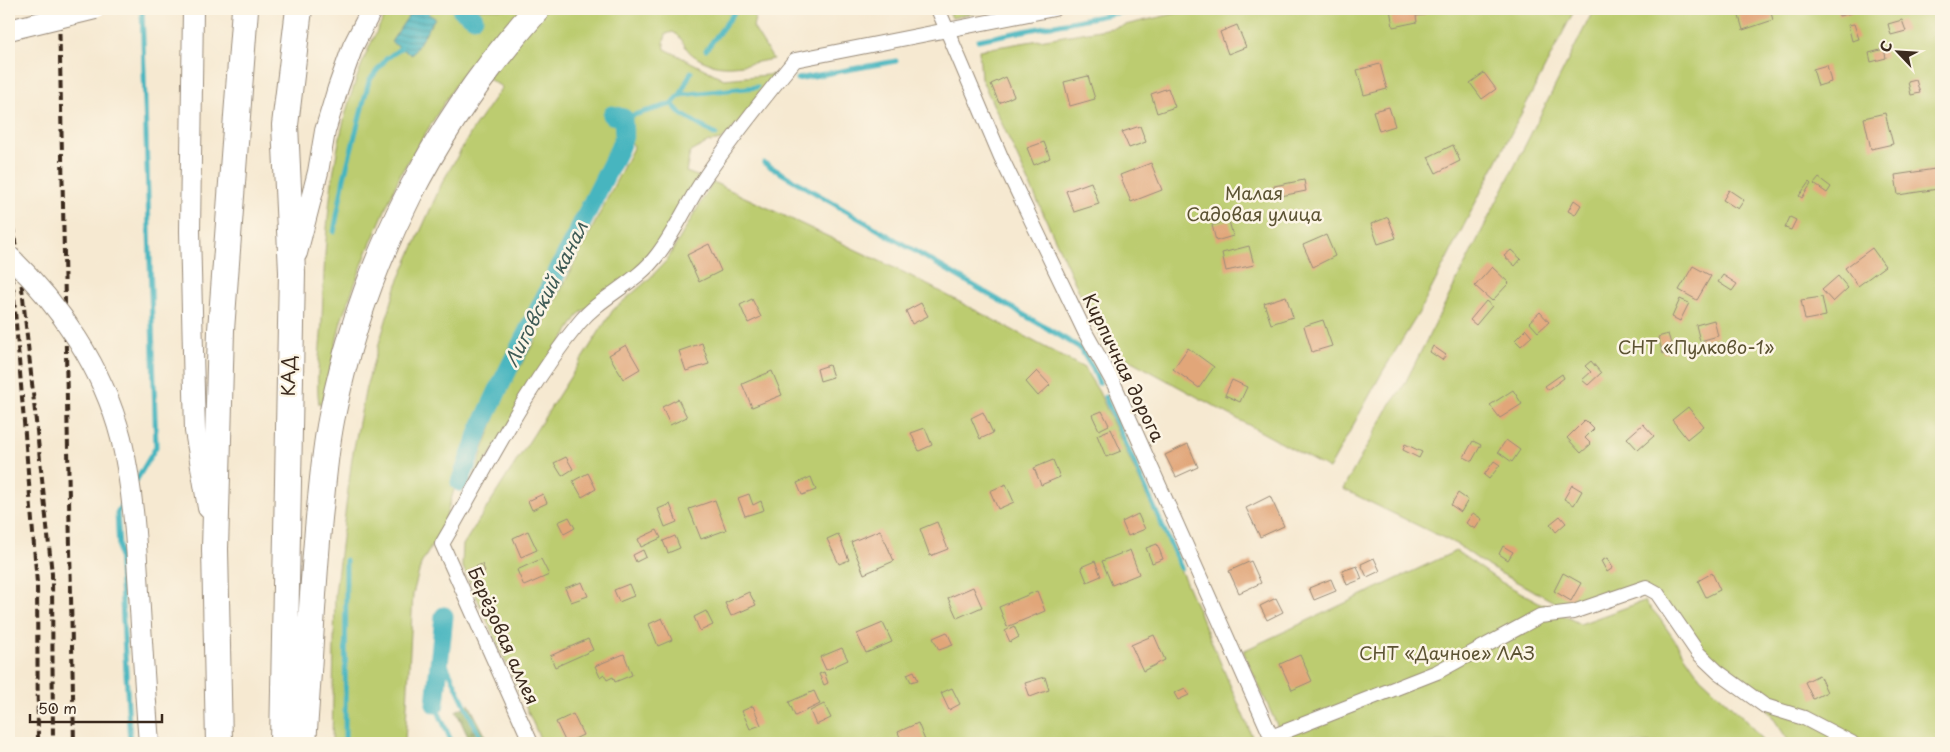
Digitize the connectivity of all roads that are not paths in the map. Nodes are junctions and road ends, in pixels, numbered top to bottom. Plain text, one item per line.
1 (95, 9) edge
2 (193, 9) edge
3 (245, 9) edge
4 (299, 9) edge
5 (372, 9) edge
6 (537, 9) edge
7 (938, 9) edge
8 (1054, 9) edge
9 (9, 30) edge
10 (948, 30) junction
11 (9, 256) edge
12 (292, 272) junction
13 (216, 549) junction
14 (1272, 740) edge
15 (149, 743) edge
16 (219, 743) edge
17 (283, 743) edge
18 (303, 743) edge
19 (531, 743) edge
20 (1852, 743) edge

1 - 9 main road, bridge
2 - 13 main road
3 - 13 highway
4 - 12 highway, КАД
5 - 12 main road
6 - 18 highway
7 - 10 street, Кирпичная дорога
8 - 10 street
10 - 14 street, Кирпичная дорога
10 - 19 street, Берёзовая аллея
11 - 15 main road, bridge
12 - 17 highway, КАД
13 - 16 highway
14 - 20 street

